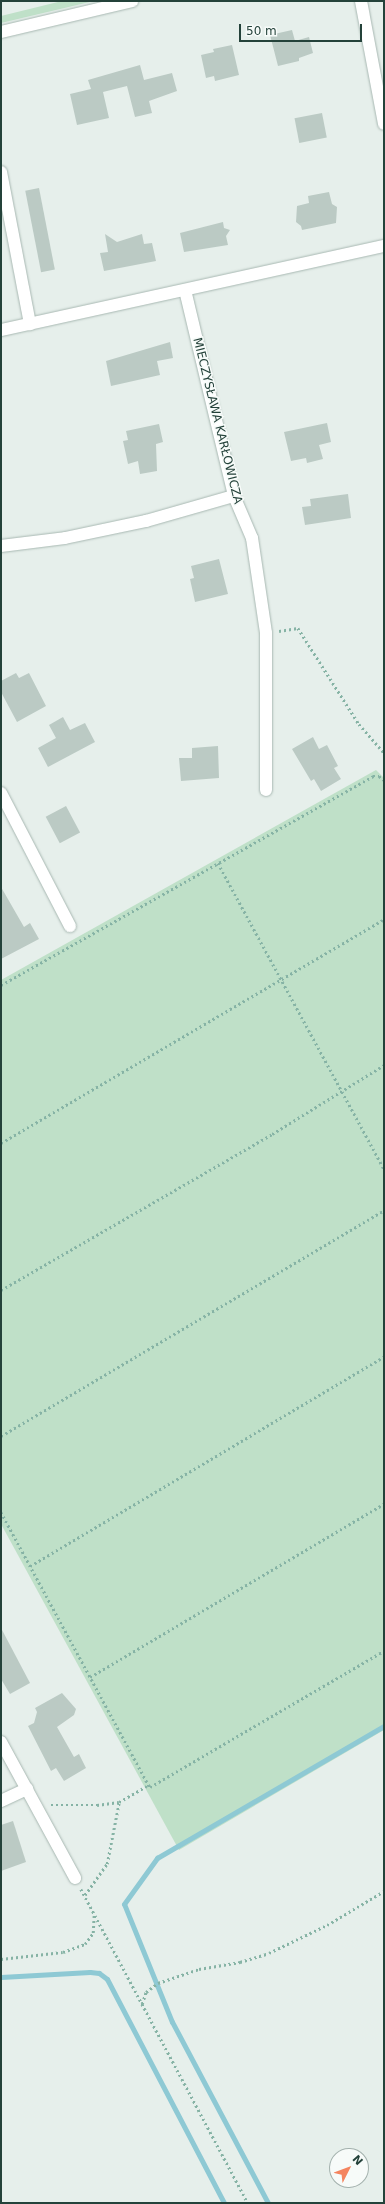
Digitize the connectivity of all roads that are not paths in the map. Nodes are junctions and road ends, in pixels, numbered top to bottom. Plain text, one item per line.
1 (132, 1) edge
2 (361, 1) edge
3 (1, 32) edge
4 (384, 124) edge
5 (1, 172) edge
6 (384, 246) edge
7 (185, 290) junction
8 (30, 324) junction
9 (1, 330) edge
10 (234, 496) junction
11 (1, 546) edge
12 (266, 790) dead end
13 (1, 793) edge
14 (70, 926) dead end
15 (1, 1742) edge
16 (27, 1789) junction
17 (1, 1801) edge
18 (75, 1878) road end

1 - 3 street
2 - 4 street
5 - 8 street
6 - 7 street
7 - 8 street
7 - 10 street, MIECZYSŁAWA KARŁOWICZA
8 - 9 street
10 - 11 street
10 - 12 street, MIECZYSŁAWA KARŁOWICZA
13 - 14 street
15 - 16 street
16 - 17 street
16 - 18 street

